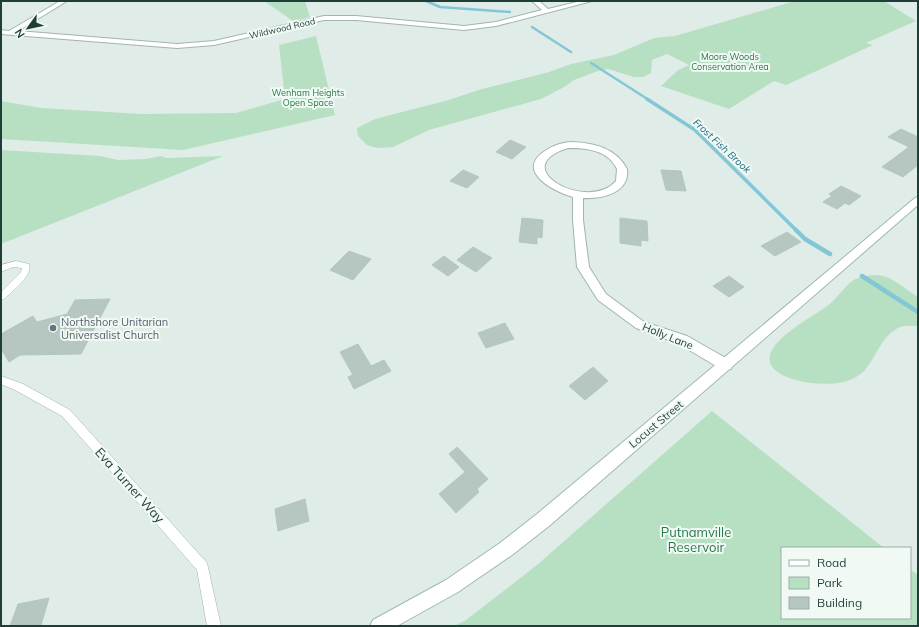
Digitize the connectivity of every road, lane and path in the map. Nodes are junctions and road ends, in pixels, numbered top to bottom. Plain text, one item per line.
1 (64, 1) edge
2 (535, 1) edge
3 (589, 1) edge
4 (547, 11) junction
5 (1, 32) edge
6 (10, 33) junction
7 (578, 195) junction
8 (918, 200) edge
9 (1, 269) edge
10 (1, 297) edge
11 (726, 365) junction
12 (1, 380) edge
13 (214, 626) edge
14 (378, 626) edge

1 - 6 street
2 - 4 street
3 - 4 street, Wildwood Road
4 - 6 street, Wildwood Road
5 - 6 street, Wildwood Road
7 - 7 street
7 - 11 street, Holly Lane
8 - 11 street, Locust Street
9 - 10 lane
11 - 14 street, Locust Street
12 - 13 lane, Eva Turner Way

